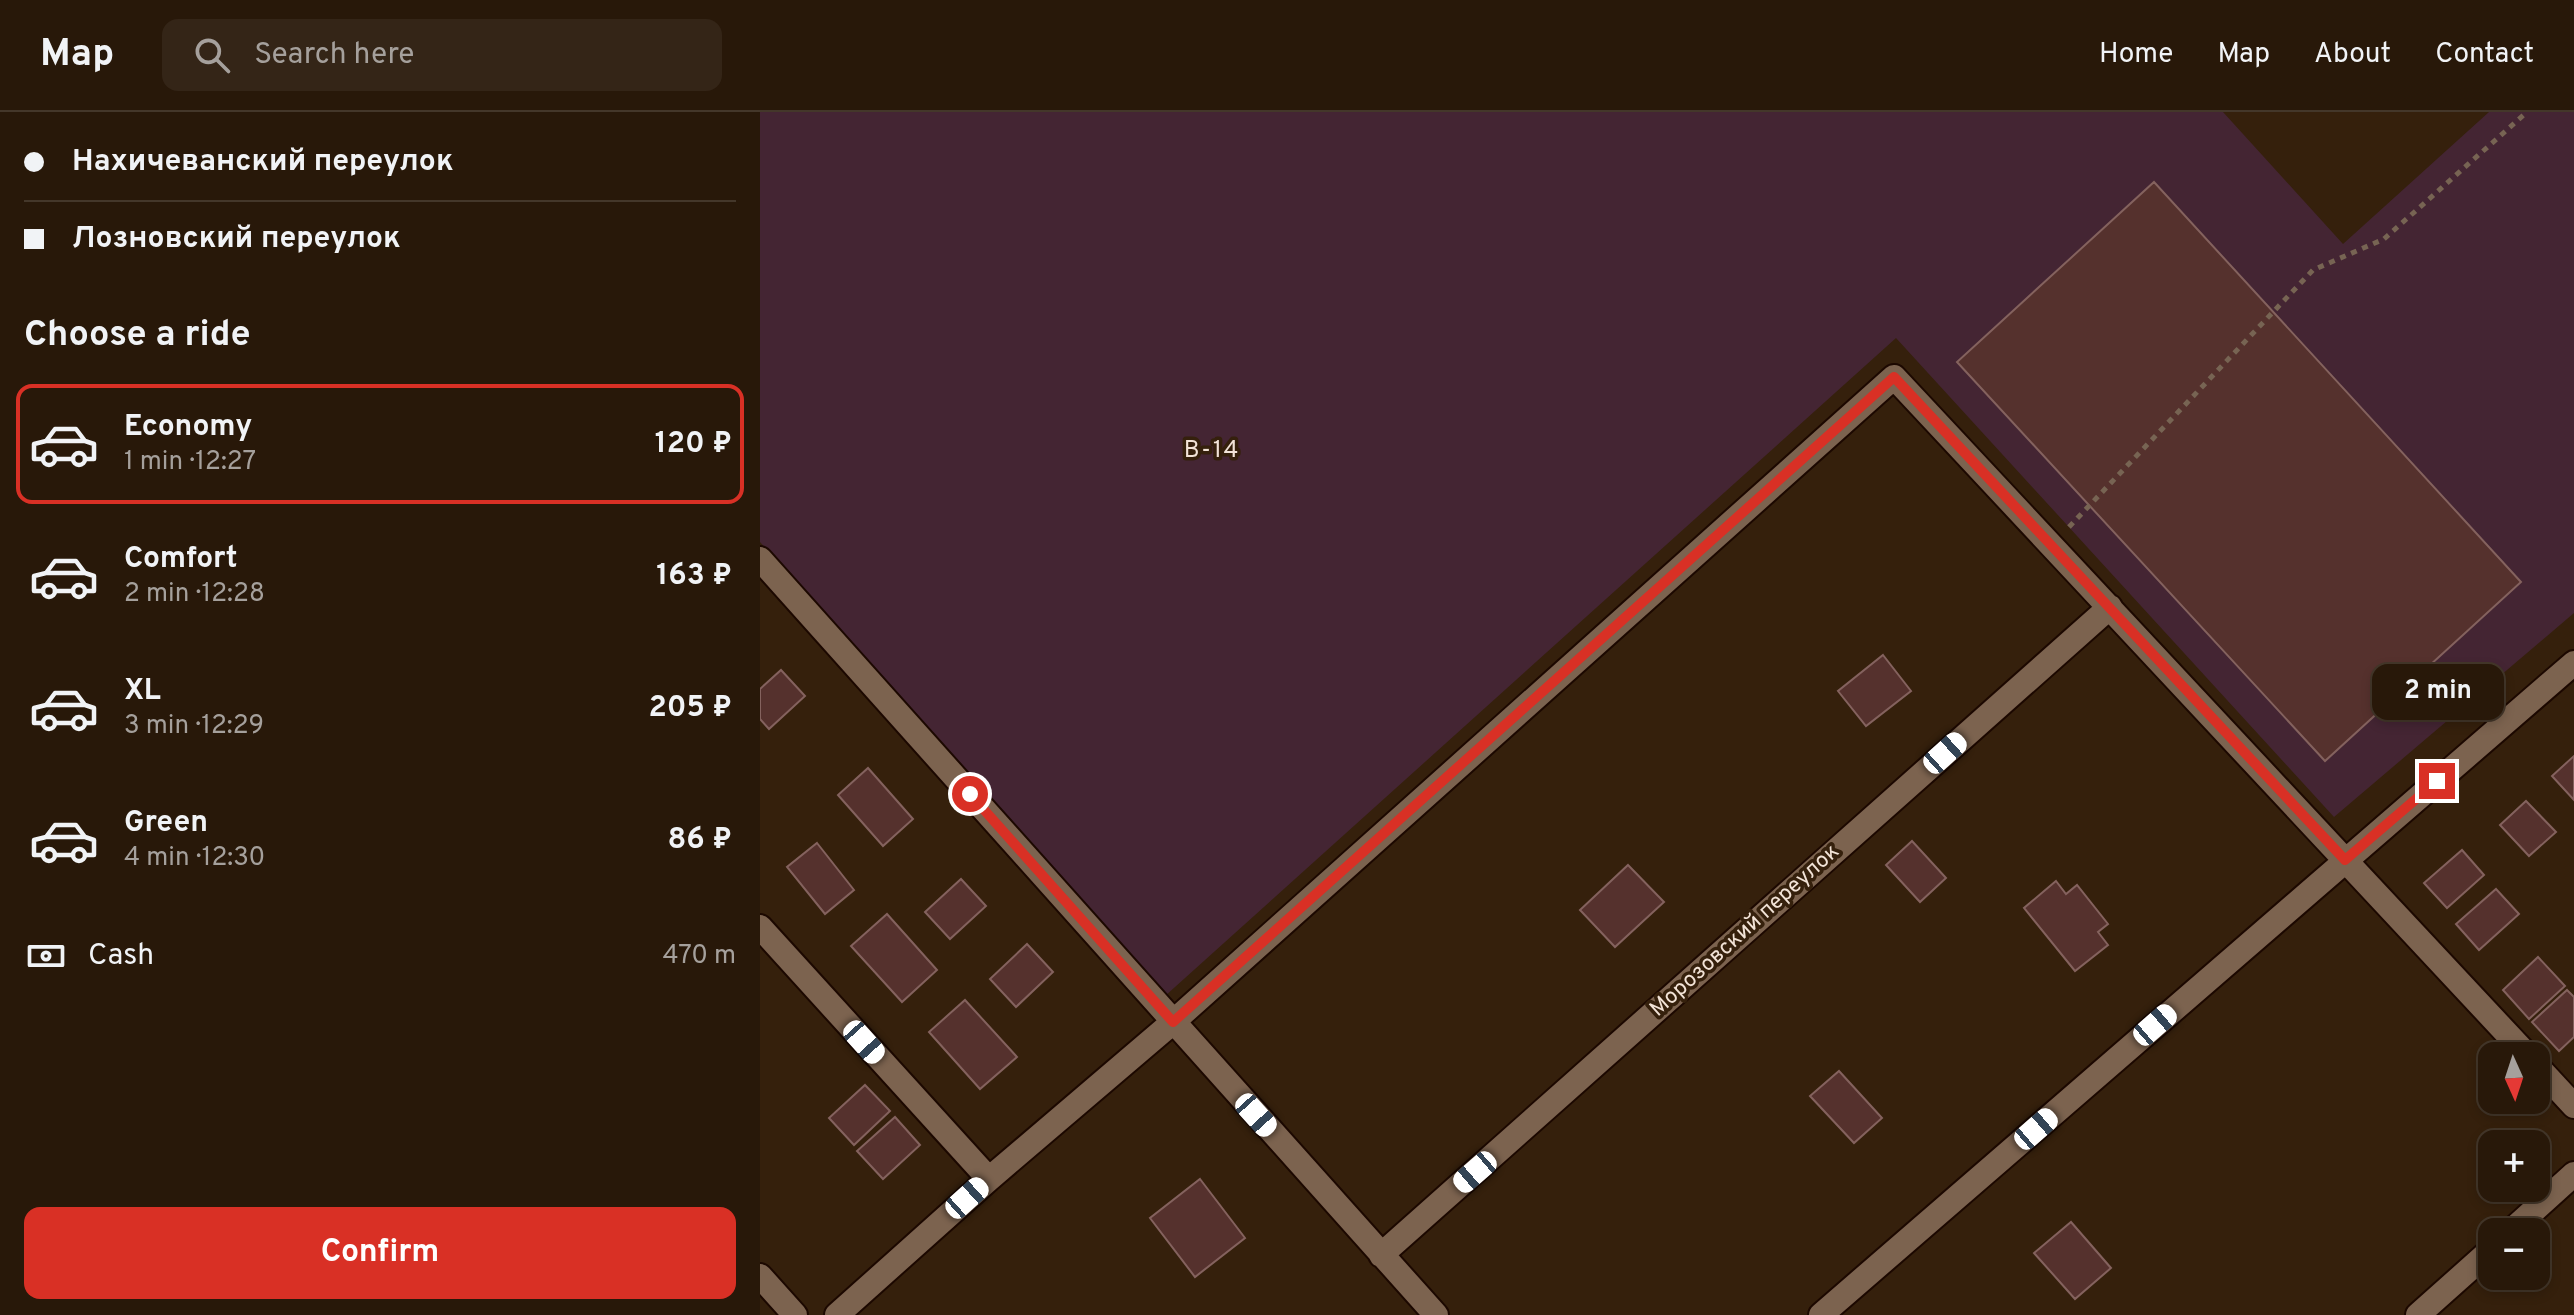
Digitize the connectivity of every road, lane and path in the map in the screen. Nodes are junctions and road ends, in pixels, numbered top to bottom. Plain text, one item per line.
1 (2527, 112) edge
2 (2053, 546) junction
3 (760, 559) edge
4 (2110, 607) junction
5 (2574, 663) edge
6 (2345, 860) junction
7 (760, 927) edge
8 (1173, 1022) junction
9 (2515, 1042) edge
10 (2550, 1080) edge
11 (2574, 1106) edge
12 (2574, 1174) edge
13 (989, 1179) junction
14 (2525, 1218) edge
15 (1381, 1255) junction
16 (2478, 1261) edge
17 (760, 1276) edge
18 (795, 1315) edge
19 (837, 1315) edge
20 (1436, 1315) edge
21 (1821, 1315) edge
22 (2418, 1315) edge

1 - 2 path
2 - 4 street
2 - 8 street
3 - 8 street
4 - 6 street
4 - 15 street, Морозовский переулок
5 - 6 street
6 - 9 street
6 - 21 street
7 - 13 street
8 - 13 street
8 - 15 street
10 - 11 street
12 - 14 street
13 - 19 street
15 - 20 street
16 - 22 street
17 - 18 street

